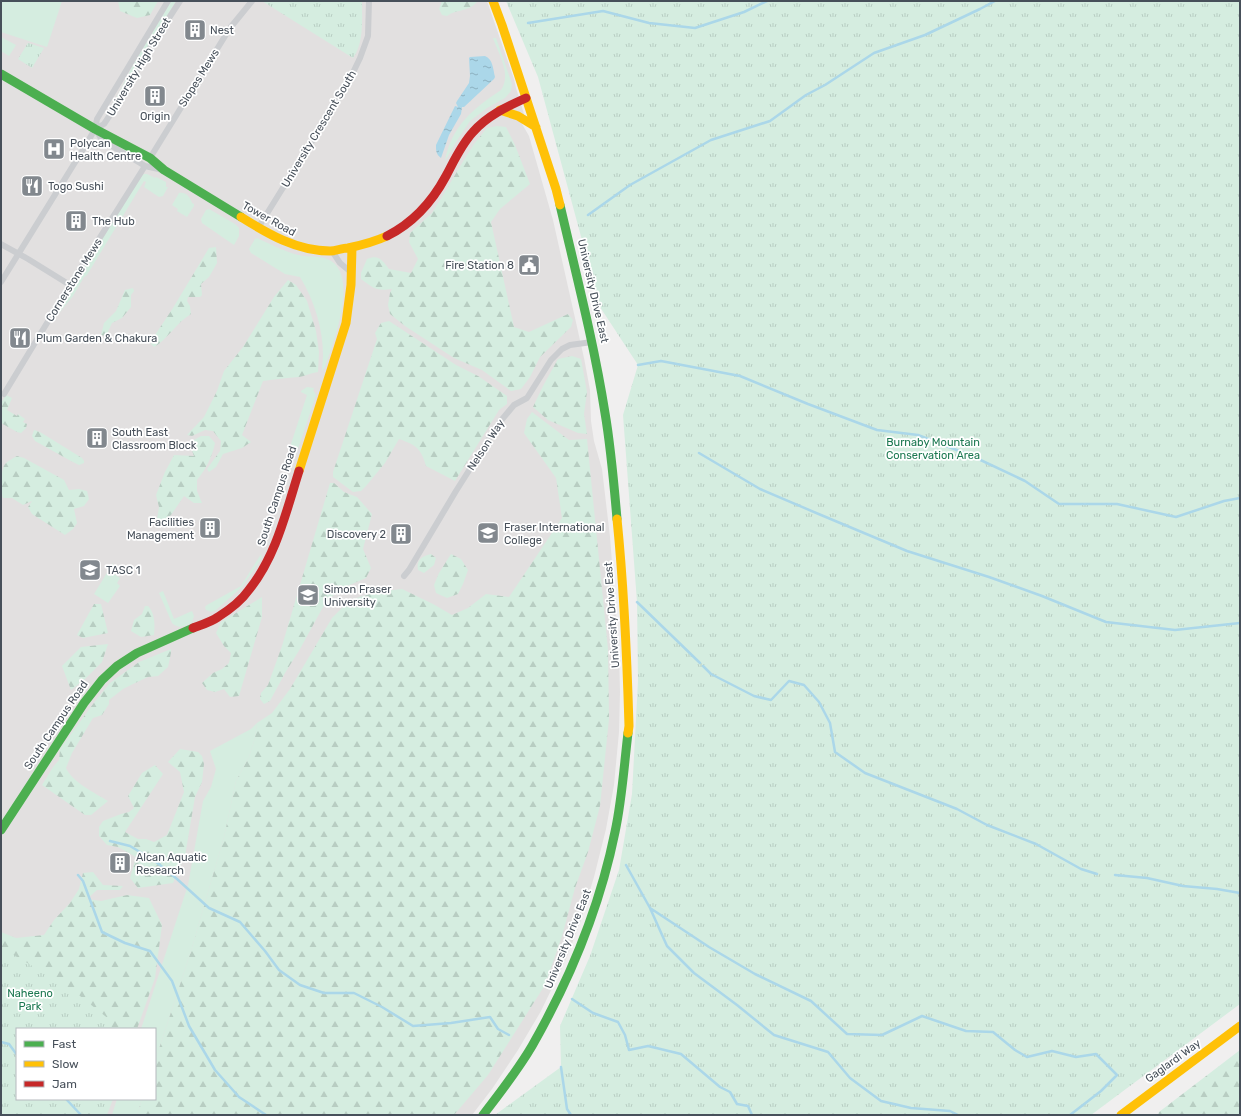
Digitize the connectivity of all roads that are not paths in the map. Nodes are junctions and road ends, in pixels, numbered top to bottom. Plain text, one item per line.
1 (168, 1) edge
2 (180, 1) edge
3 (252, 1) edge
4 (369, 1) edge
5 (493, 1) edge
6 (1, 74) edge
7 (526, 98) junction
8 (500, 110) junction
9 (536, 127) junction
10 (95, 129) junction
11 (150, 158) junction
12 (145, 166) junction
13 (164, 170) junction
14 (258, 228) junction
15 (1, 244) edge
16 (352, 247) junction
17 (332, 251) junction
18 (18, 254) junction
19 (352, 273) junction
20 (1, 282) edge
21 (70, 285) junction
22 (592, 342) junction
23 (4, 394) dead end
24 (404, 576) dead end
25 (1, 830) edge
26 (1240, 1026) edge
27 (483, 1115) edge
28 (1121, 1115) edge

1 - 10 street, University High Street
2 - 10 street, University High Street
3 - 11 street, Slopes Mews
4 - 14 street, University Crescent South
5 - 7 street, University Drive East
6 - 10 street, Tower Road
7 - 8 street, Tower Road
7 - 9 street, University Drive East
8 - 9 street
8 - 16 street, Tower Road
9 - 22 street, University Drive East
10 - 11 street, Tower Road
10 - 12 street, Tower Road
10 - 18 street, University High Street
11 - 13 street, Tower Road
12 - 13 street, Tower Road
12 - 21 street, Cornerstone Mews
13 - 14 street, Tower Road
14 - 17 street, Tower Road
15 - 18 street
16 - 17 street, Tower Road
16 - 19 street, South Campus Road
17 - 19 street
18 - 20 street, University High Street
18 - 21 street
19 - 25 street, South Campus Road
21 - 23 street, Cornerstone Mews
22 - 24 street, Nelson Way
22 - 27 street, University Drive East
26 - 28 street, Gaglardi Way

